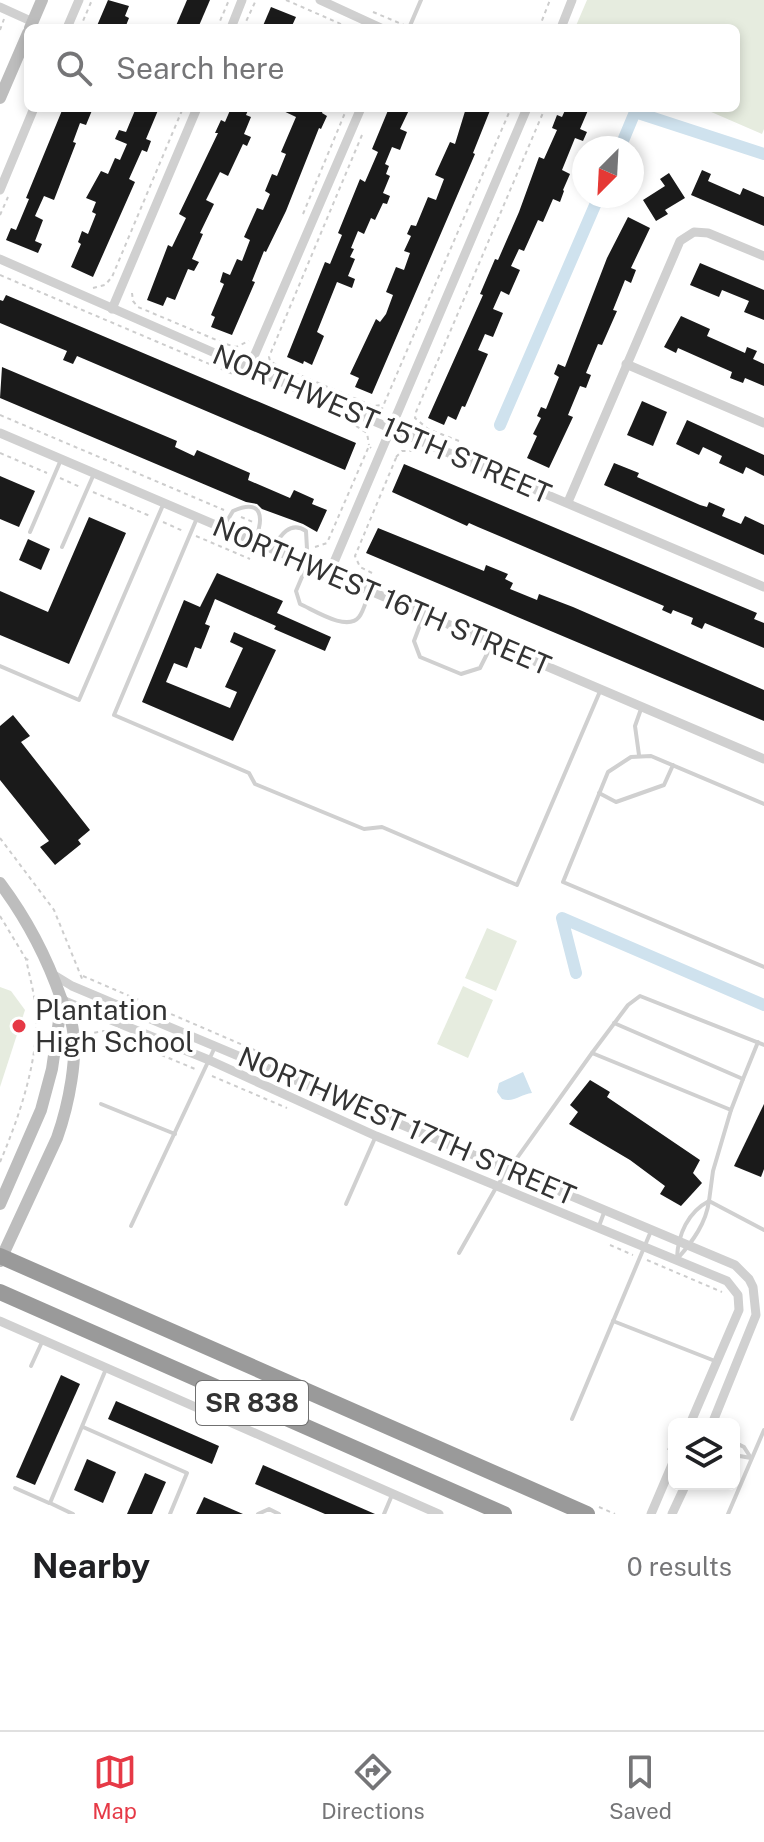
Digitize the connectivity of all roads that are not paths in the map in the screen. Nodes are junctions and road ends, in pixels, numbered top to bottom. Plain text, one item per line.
1 (42, 0) edge
2 (79, 0) edge
3 (242, 0) edge
4 (320, 0) edge
5 (421, 0) edge
6 (572, 0) edge
7 (0, 7) edge
8 (26, 24) edge
9 (31, 24) edge
10 (69, 24) edge
11 (233, 24) edge
12 (372, 24) edge
13 (411, 24) edge
14 (563, 24) edge
15 (24, 41) edge
16 (0, 98) edge
17 (32, 112) edge
18 (195, 112) edge
19 (359, 112) edge
20 (525, 112) edge
21 (0, 190) edge
22 (764, 256) edge
23 (0, 259) edge
24 (112, 309) junction
25 (626, 364) junction
26 (249, 368) junction
27 (764, 423) edge
28 (392, 427) junction
29 (0, 433) edge
30 (61, 459) junction
31 (93, 473) junction
32 (568, 502) junction
33 (164, 503) junction
34 (197, 518) junction
35 (223, 529) junction
36 (30, 532) dead end
37 (254, 542) junction
38 (62, 547) dead end
39 (272, 550) junction
40 (305, 564) junction
41 (329, 574) junction
42 (764, 587) edge
43 (370, 591) junction
44 (424, 614) junction
45 (493, 643) junction
46 (0, 666) edge
47 (601, 689) junction
48 (642, 707) junction
49 (639, 755) junction
50 (764, 759) edge
51 (673, 765) junction
52 (599, 793) junction
53 (764, 804) edge
54 (0, 883) edge
55 (764, 967) edge
56 (52, 970) junction
57 (62, 1000) junction
58 (614, 1023) junction
59 (761, 1044) edge
60 (216, 1045) junction
61 (592, 1053) junction
62 (209, 1060) junction
63 (743, 1079) junction
64 (101, 1104) dead end
65 (731, 1110) junction
66 (175, 1134) junction
67 (376, 1136) junction
68 (509, 1171) junction
69 (497, 1186) junction
70 (709, 1201) junction
71 (0, 1204) edge
72 (346, 1204) dead end
73 (605, 1209) junction
74 (131, 1226) dead end
75 (599, 1226) junction
76 (652, 1229) junction
77 (764, 1230) edge
78 (678, 1240) junction
79 (645, 1245) junction
80 (690, 1245) junction
81 (459, 1253) dead end
82 (1, 1258) edge
83 (677, 1259) junction
84 (753, 1287) junction
85 (0, 1292) edge
86 (738, 1295) junction
87 (0, 1321) edge
88 (613, 1321) junction
89 (43, 1340) junction
90 (716, 1362) junction
91 (31, 1366) dead end
92 (106, 1369) junction
93 (693, 1418) edge
94 (714, 1418) edge
95 (572, 1419) dead end
96 (83, 1427) junction
97 (764, 1430) edge
98 (740, 1445) edge
99 (740, 1456) edge
100 (751, 1458) junction
101 (668, 1474) edge
102 (15, 1488) dead end
103 (683, 1490) edge
104 (393, 1493) junction
105 (50, 1503) junction
106 (73, 1514) edge
107 (170, 1514) edge
108 (258, 1514) edge
109 (279, 1514) edge
110 (384, 1514) edge
111 (439, 1514) edge
112 (504, 1514) edge
113 (587, 1514) edge
114 (651, 1514) edge
115 (672, 1514) edge
116 (728, 1514) edge

1 - 9 street
2 - 10 street
3 - 11 street
4 - 12 street
5 - 13 lane
6 - 14 street
7 - 8 street
15 - 16 street
17 - 21 street
18 - 24 street
19 - 26 street
20 - 28 street
22 - 25 street
23 - 24 street, NORTHWEST 15TH STREET
24 - 26 street, NORTHWEST 15TH STREET
25 - 27 street
25 - 32 street
26 - 28 street, NORTHWEST 15TH STREET
28 - 32 street, NORTHWEST 15TH STREET
28 - 41 street
29 - 30 street, NORTHWEST 16TH STREET
30 - 31 street, NORTHWEST 16TH STREET
30 - 36 lane
31 - 33 street, NORTHWEST 16TH STREET
31 - 38 lane
32 - 42 street, NORTHWEST 15TH STREET
33 - 34 street, NORTHWEST 16TH STREET
33 - 46 lane
34 - 35 street, NORTHWEST 16TH STREET
34 - 47 lane
35 - 37 street, NORTHWEST 16TH STREET
35 - 37 lane
37 - 39 street, NORTHWEST 16TH STREET
39 - 40 street, NORTHWEST 16TH STREET
39 - 40 lane
40 - 41 street, NORTHWEST 16TH STREET
40 - 43 lane
41 - 43 street, NORTHWEST 16TH STREET
43 - 44 street, NORTHWEST 16TH STREET
44 - 45 street, NORTHWEST 16TH STREET
44 - 45 lane
45 - 47 street, NORTHWEST 16TH STREET
47 - 48 street, NORTHWEST 16TH STREET
48 - 49 lane
48 - 50 street, NORTHWEST 16TH STREET
49 - 51 lane
49 - 52 lane
51 - 52 lane
51 - 53 lane
52 - 55 lane
54 - 56 street
56 - 57 street
56 - 60 street, NORTHWEST 17TH STREET
57 - 62 street, NORTHWEST 17TH STREET
57 - 71 street
57 - 82 street
58 - 59 lane
58 - 61 lane
58 - 63 lane
59 - 63 lane
60 - 62 lane
60 - 68 street, NORTHWEST 17TH STREET
61 - 65 lane
61 - 68 lane
62 - 66 lane
62 - 67 street, NORTHWEST 17TH STREET
63 - 65 lane
64 - 66 lane
65 - 70 lane
66 - 74 lane
67 - 69 street, NORTHWEST 17TH STREET
67 - 72 lane
68 - 69 lane
68 - 73 street, NORTHWEST 17TH STREET
69 - 75 street, NORTHWEST 17TH STREET
69 - 81 lane
70 - 77 lane
70 - 78 lane
70 - 80 lane
73 - 75 lane
73 - 76 street, NORTHWEST 17TH STREET
75 - 79 street, NORTHWEST 17TH STREET
76 - 78 street, NORTHWEST 17TH STREET
76 - 79 lane
78 - 80 street, NORTHWEST 17TH STREET
78 - 83 lane
79 - 83 street, NORTHWEST 17TH STREET
79 - 88 lane
80 - 83 lane
80 - 84 street, NORTHWEST 17TH STREET
82 - 113 highway, SR 838
83 - 86 street, NORTHWEST 17TH STREET
84 - 86 lane
84 - 94 street
85 - 112 highway, SR 838
86 - 90 street
87 - 89 street
88 - 90 lane
88 - 95 lane
89 - 91 lane
89 - 92 street
90 - 93 street
92 - 96 lane
92 - 104 street
96 - 105 lane
96 - 107 lane
97 - 100 lane
98 - 100 lane
99 - 100 lane
100 - 116 lane
101 - 114 street
102 - 105 lane
103 - 115 street
104 - 110 lane
104 - 111 street
105 - 106 lane
108 - 109 lane

